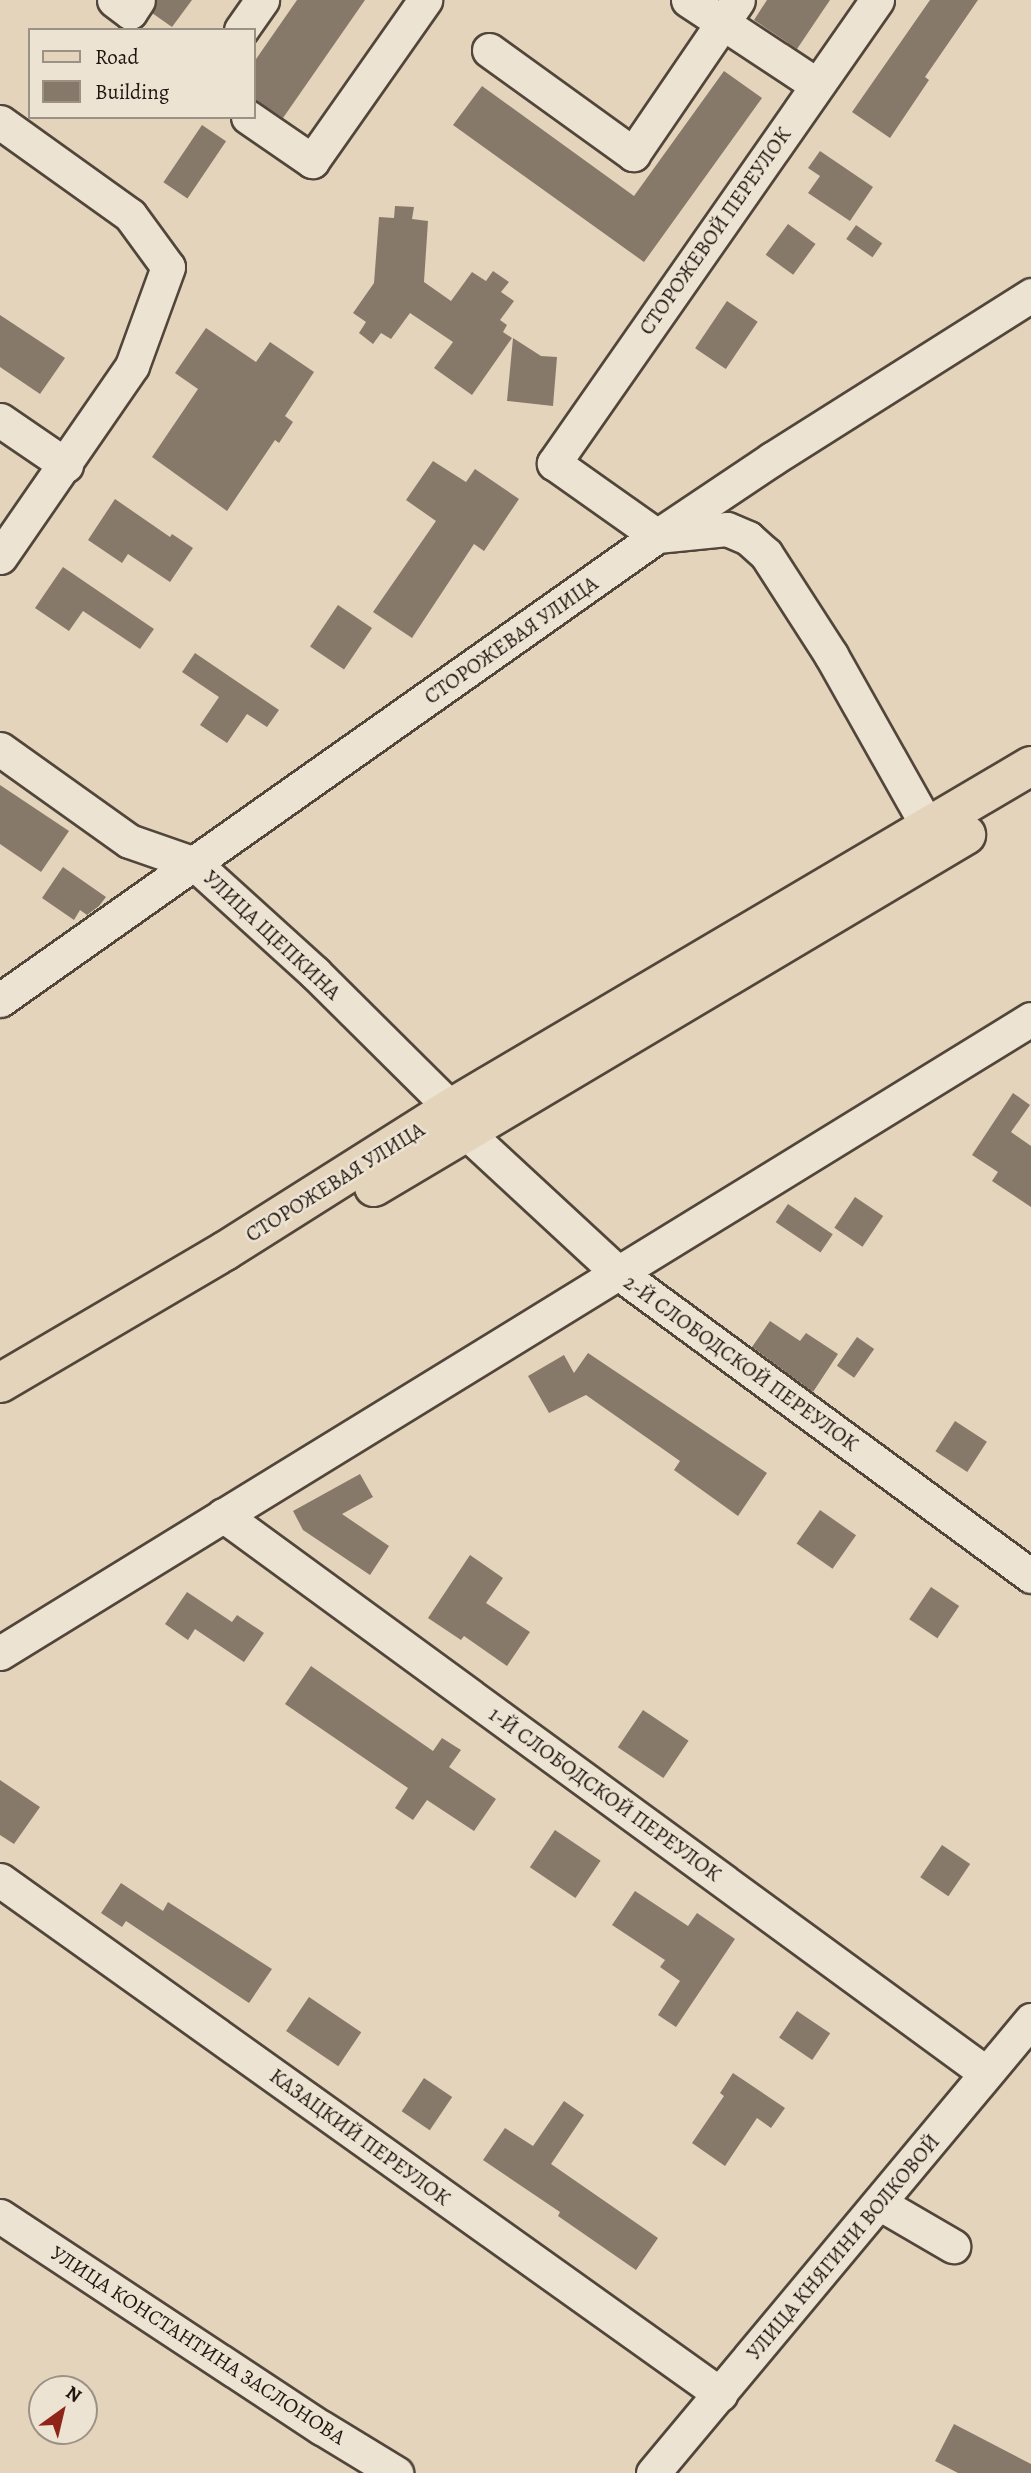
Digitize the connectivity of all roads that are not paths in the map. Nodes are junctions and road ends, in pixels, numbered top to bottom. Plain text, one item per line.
1 (114, 0) edge
2 (138, 0) edge
3 (262, 0) edge
4 (425, 0) edge
5 (688, 0) edge
6 (877, 0) edge
7 (730, 12) edge
8 (242, 28) edge
9 (489, 50) dead end
10 (817, 85) junction
11 (251, 119) edge
12 (0, 122) edge
13 (1031, 295) edge
14 (0, 419) edge
15 (66, 465) junction
16 (657, 536) junction
17 (0, 557) edge
18 (0, 748) edge
19 (1031, 766) edge
20 (1031, 797) edge
21 (928, 827) junction
22 (195, 864) junction
23 (0, 1000) edge
24 (1023, 1035) edge
25 (459, 1121) junction
26 (616, 1271) junction
27 (0, 1384) edge
28 (0, 1411) edge
29 (223, 1515) junction
30 (1031, 1576) edge
31 (0, 1653) edge
32 (0, 1880) edge
33 (1031, 2020) edge
34 (1008, 2062) edge
35 (879, 2203) junction
36 (0, 2216) edge
37 (953, 2246) dead end
38 (720, 2394) junction
39 (396, 2473) edge
40 (653, 2473) edge

1 - 2 street
3 - 8 street
4 - 11 street
5 - 7 street
6 - 10 street, СТОРОЖЕВОЙ ПЕРЕУЛОК
7 - 9 street
7 - 10 street
10 - 16 street, СТОРОЖЕВОЙ ПЕРЕУЛОК
12 - 15 street
13 - 16 street, СТОРОЖЕВАЯ УЛИЦА
14 - 15 street
15 - 17 street
16 - 21 street
16 - 22 street, СТОРОЖЕВАЯ УЛИЦА
18 - 22 street, УЛИЦА ЩЕПКИНА
19 - 21 main road, СТОРОЖЕВАЯ УЛИЦА
20 - 25 main road, СТОРОЖЕВАЯ УЛИЦА
21 - 25 main road, СТОРОЖЕВАЯ УЛИЦА
22 - 23 street, СТОРОЖЕВАЯ УЛИЦА
22 - 25 street, УЛИЦА ЩЕПКИНА
24 - 26 street
25 - 26 street, 2-Й СЛОБОДСКОЙ ПЕРЕУЛОК
25 - 27 main road, СТОРОЖЕВАЯ УЛИЦА
25 - 28 main road, СТОРОЖЕВАЯ УЛИЦА
26 - 29 street
26 - 30 street, 2-Й СЛОБОДСКОЙ ПЕРЕУЛОК
29 - 31 street
29 - 34 street, 1-Й СЛОБОДСКОЙ ПЕРЕУЛОК
32 - 38 street, КАЗАЦКИЙ ПЕРЕУЛОК
33 - 34 street, УЛИЦА КНЯГИНИ ВОЛКОВОЙ
34 - 35 street, УЛИЦА КНЯГИНИ ВОЛКОВОЙ
35 - 37 street
35 - 38 street, УЛИЦА КНЯГИНИ ВОЛКОВОЙ
36 - 39 street, УЛИЦА КОНСТАНТИНА ЗАСЛОНОВА
38 - 40 street, УЛИЦА КНЯГИНИ ВОЛКОВОЙ

